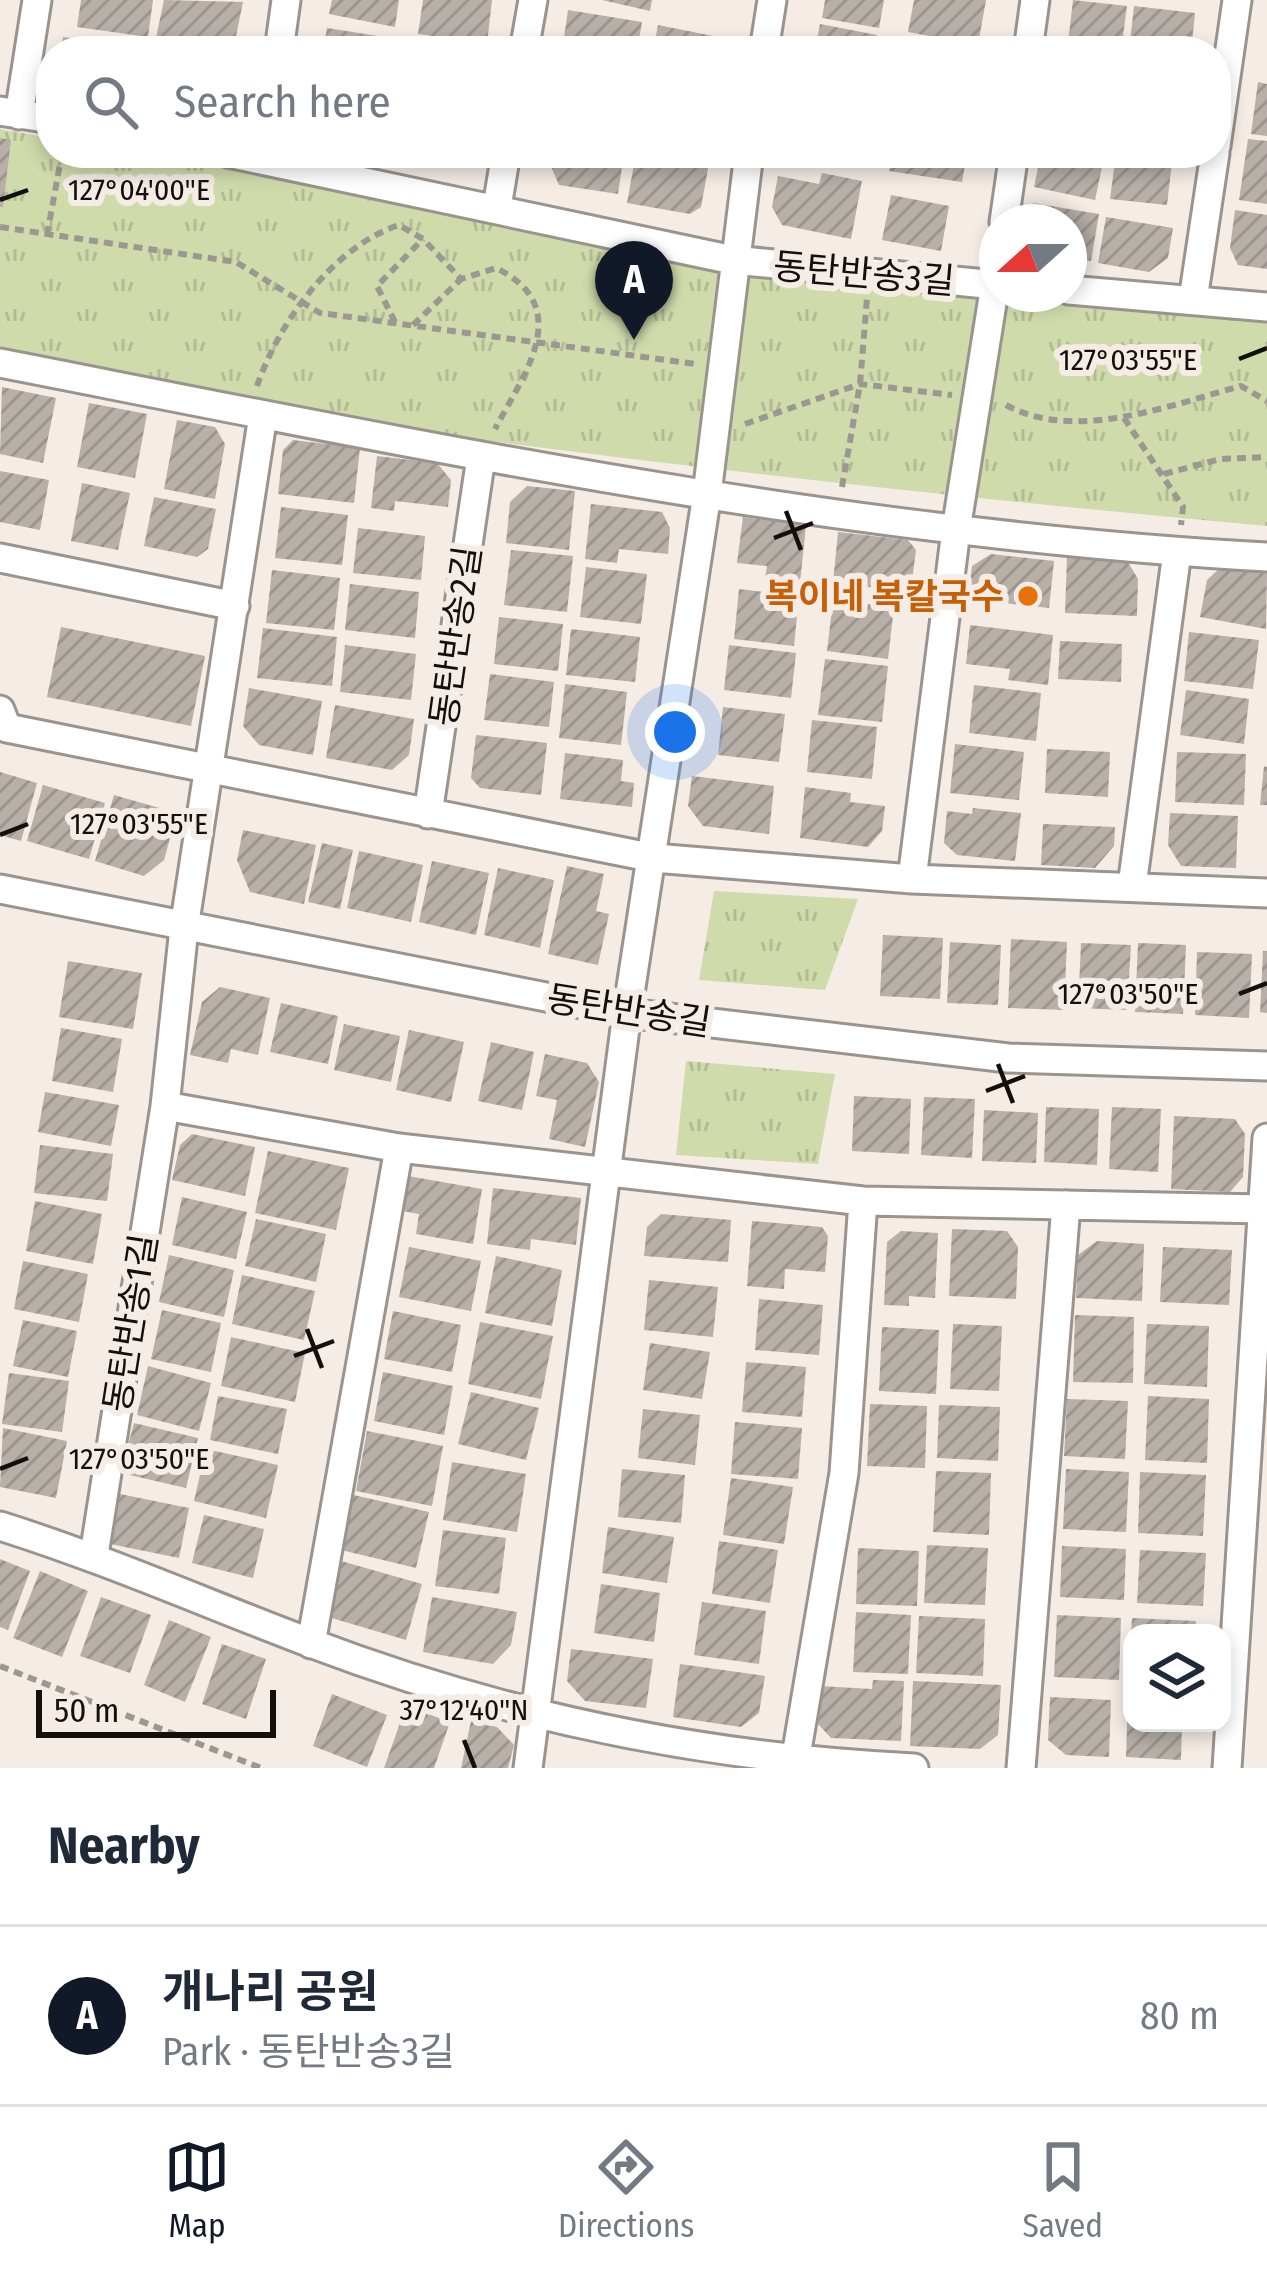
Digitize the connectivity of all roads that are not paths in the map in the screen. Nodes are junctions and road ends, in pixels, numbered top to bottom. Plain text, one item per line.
1 (37, 0) edge
2 (286, 0) edge
3 (532, 0) edge
4 (772, 0) edge
5 (1035, 0) edge
6 (1238, 0) edge
7 (281, 36) edge
8 (526, 36) edge
9 (766, 36) edge
10 (1030, 36) edge
11 (1231, 45) edge
12 (10, 113) edge
13 (318, 168) edge
14 (503, 168) edge
15 (747, 168) edge
16 (1012, 168) edge
17 (1212, 168) edge
18 (1007, 204) edge
19 (496, 207) junction
20 (733, 260) junction
21 (979, 280) edge
22 (1087, 291) edge
23 (1193, 300) junction
24 (1267, 307) edge
25 (991, 312) edge
26 (0, 363) edge
27 (256, 413) junction
28 (481, 457) junction
29 (707, 494) junction
30 (956, 530) junction
31 (1177, 552) junction
32 (1267, 557) edge
33 (0, 558) edge
34 (235, 606) junction
35 (0, 710) edge
36 (208, 770) junction
37 (428, 814) junction
38 (654, 859) junction
39 (912, 879) junction
40 (1132, 886) junction
41 (0, 889) edge
42 (1267, 893) edge
43 (184, 928) junction
44 (627, 1013) junction
45 (1267, 1066) edge
46 (165, 1106) junction
47 (1267, 1138) edge
48 (399, 1148) junction
49 (610, 1175) junction
50 (862, 1201) junction
51 (1066, 1204) junction
52 (1263, 1209) junction
53 (0, 1526) edge
54 (94, 1555) junction
55 (311, 1644) junction
56 (535, 1716) junction
57 (795, 1762) junction
58 (528, 1768) edge
59 (914, 1768) edge
60 (1021, 1768) edge
61 (1227, 1768) edge

1 - 12 street
2 - 7 street
3 - 8 street
4 - 9 street
5 - 10 street
6 - 11 street
13 - 19 street, 동탄반송3길
14 - 19 street
15 - 20 street, 동탄반송3길
16 - 18 street
17 - 23 street
19 - 20 street, 동탄반송3길
20 - 21 street, 동탄반송3길
20 - 29 street
22 - 23 street
23 - 24 street
25 - 30 street
26 - 27 street
27 - 28 street
27 - 34 street
28 - 29 street
28 - 37 street, 동탄반송2길
29 - 30 street
29 - 38 street
30 - 31 street
30 - 39 street
31 - 32 street
31 - 40 street
33 - 34 street
34 - 36 street
35 - 36 street
36 - 37 street
36 - 43 street
37 - 38 street
38 - 39 street
38 - 44 street
39 - 40 street
40 - 42 street
41 - 43 street, 동탄반송길
43 - 44 street, 동탄반송길
43 - 46 street, 동탄반송1길
44 - 45 street, 동탄반송길
44 - 49 street
46 - 48 street
46 - 54 street, 동탄반송1길
47 - 52 street
48 - 49 street
48 - 55 street
49 - 50 street
49 - 56 street
50 - 51 street
50 - 57 street
51 - 52 street
51 - 60 street
52 - 61 street
53 - 54 street
54 - 55 street
55 - 56 street
56 - 57 street
56 - 58 street
57 - 59 street

